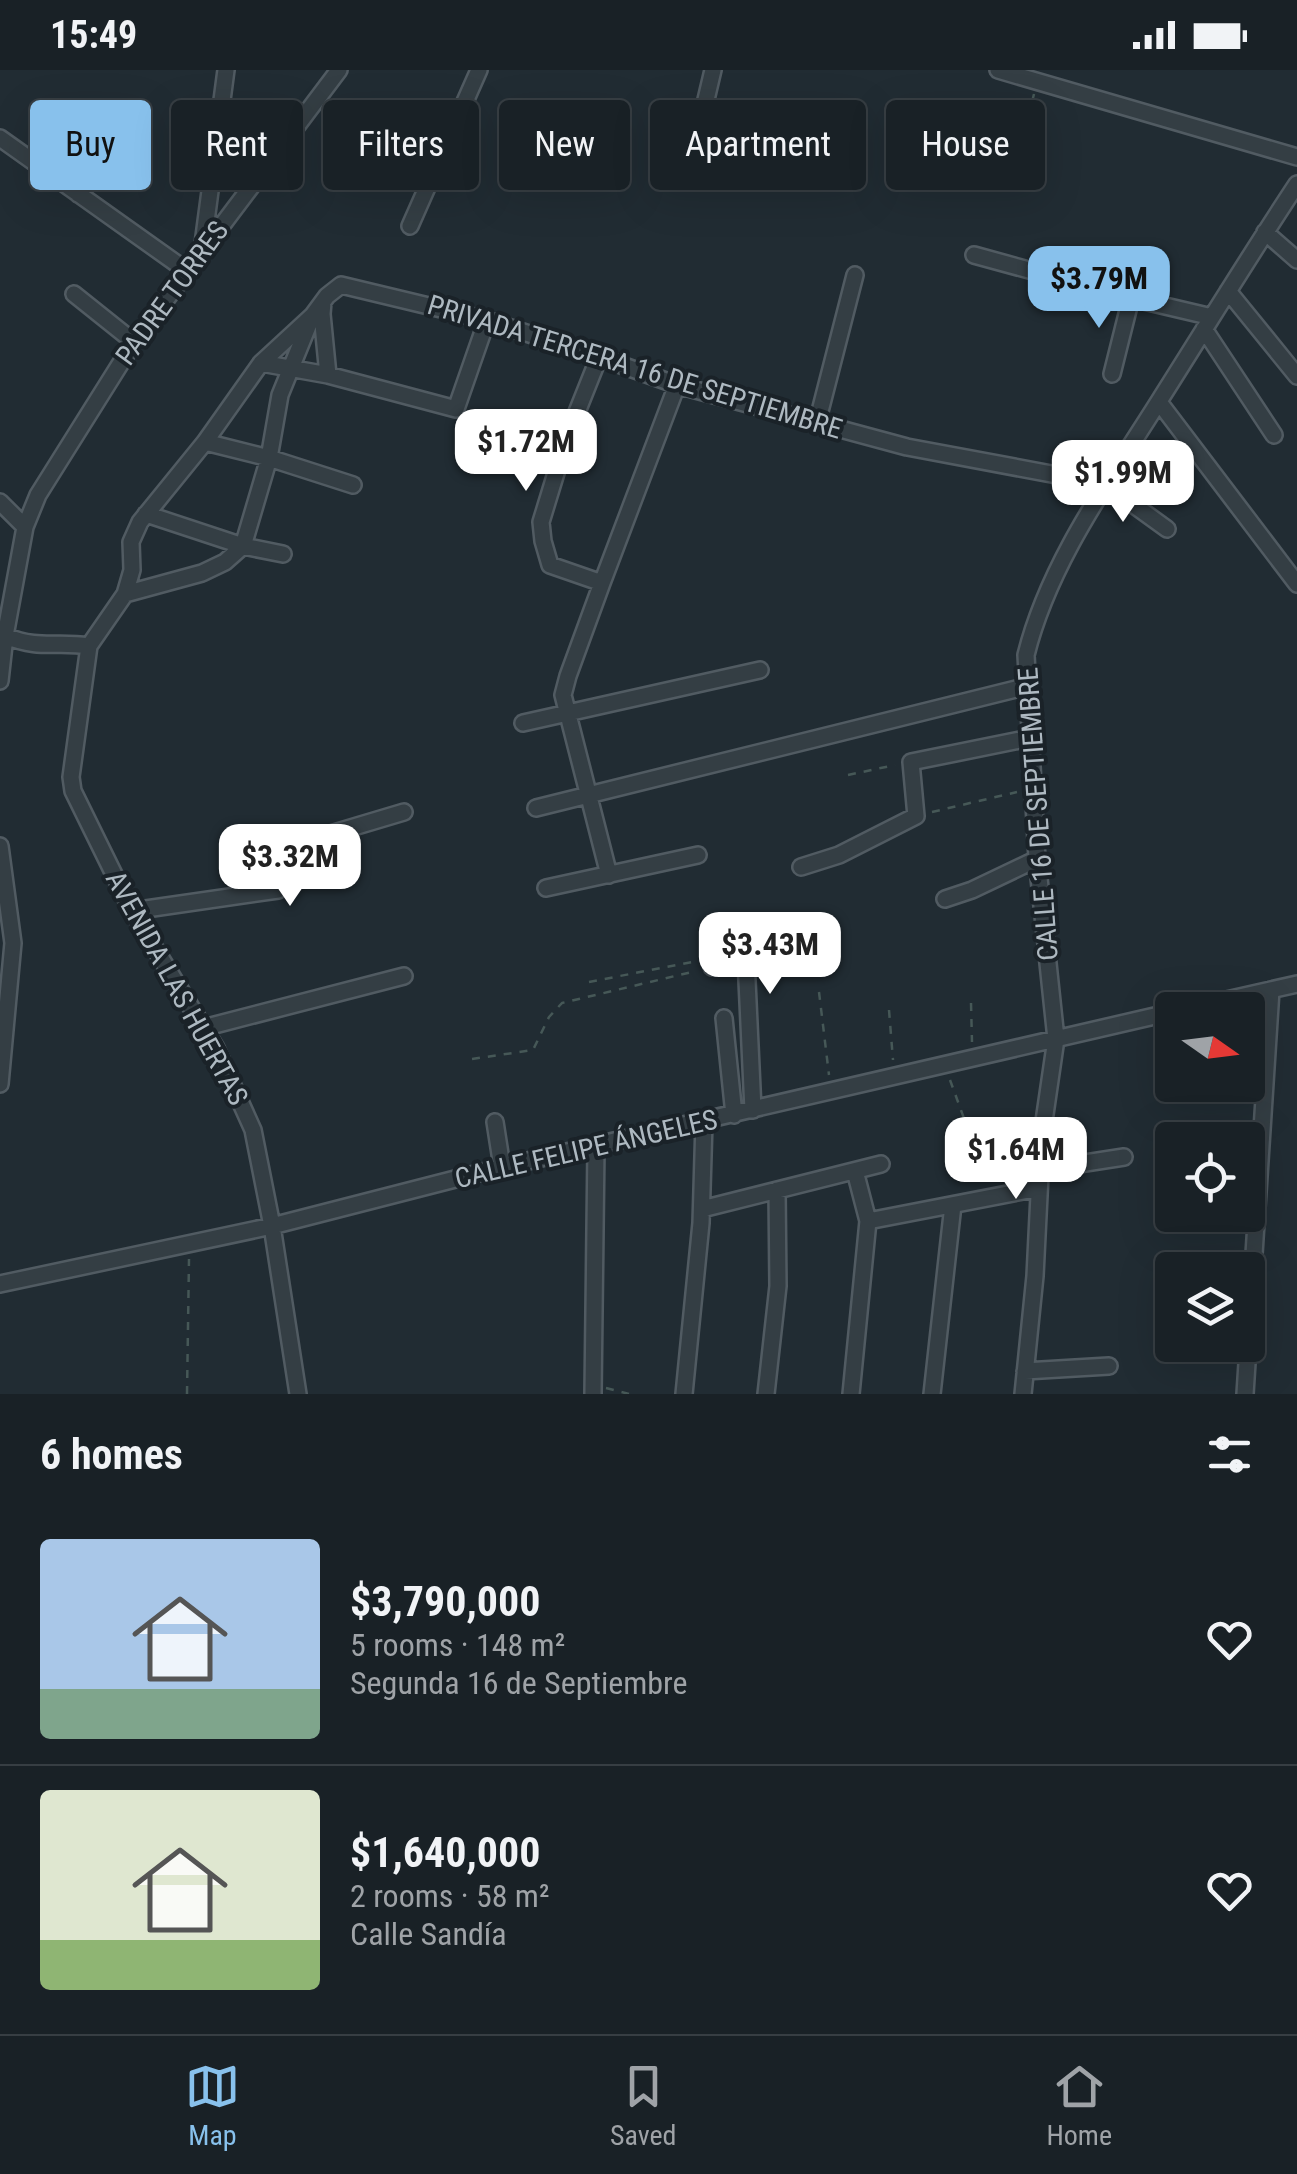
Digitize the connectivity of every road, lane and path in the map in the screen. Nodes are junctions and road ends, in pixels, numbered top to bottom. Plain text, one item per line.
1 (226, 70) edge
2 (338, 70) edge
3 (479, 70) edge
4 (713, 70) edge
5 (998, 70) edge
6 (1037, 82) junction
7 (706, 100) edge
8 (1033, 100) edge
9 (0, 138) edge
10 (1297, 157) edge
11 (1297, 184) edge
12 (80, 190) edge
13 (78, 194) junction
14 (410, 226) dead end
15 (1266, 232) junction
16 (203, 248) junction
17 (974, 255) dead end
18 (1297, 260) edge
19 (186, 271) junction
20 (855, 275) dead end
21 (342, 285) joint
22 (1228, 292) junction
23 (74, 294) dead end
24 (1130, 298) junction
25 (318, 308) junction
26 (487, 320) junction
27 (1208, 323) junction
28 (134, 342) junction
29 (599, 356) junction
30 (261, 363) junction
31 (289, 369) junction
32 (1112, 374) dead end
33 (328, 375) junction
34 (1297, 376) edge
35 (677, 386) junction
36 (1159, 402) junction
37 (817, 423) junction
38 (515, 425) dead end
39 (1274, 435) dead end
40 (566, 437) junction
41 (204, 442) junction
42 (269, 458) junction
43 (1105, 484) junction
44 (353, 485) dead end
45 (0, 502) edge
46 (146, 514) junction
47 (25, 527) junction
48 (1167, 529) dead end
49 (244, 546) junction
50 (283, 554) dead end
51 (602, 583) junction
52 (1297, 584) edge
53 (125, 594) junction
54 (5, 636) junction
55 (89, 646) junction
56 (760, 670) dead end
57 (0, 681) edge
58 (1028, 686) junction
59 (567, 712) junction
60 (523, 723) dead end
61 (1030, 738) junction
62 (911, 762) junction
63 (848, 775) dead end
64 (1033, 788) junction
65 (587, 794) junction
66 (536, 808) dead end
67 (404, 812) dead end
68 (916, 816) junction
69 (0, 846) edge
70 (698, 855) dead end
71 (1036, 859) junction
72 (800, 868) dead end
73 (609, 875) junction
74 (546, 888) dead end
75 (945, 899) dead end
76 (132, 911) junction
77 (712, 967) junction
78 (404, 976) dead end
79 (589, 982) dead end
80 (1297, 984) edge
81 (1270, 990) junction
82 (820, 992) dead end
83 (1261, 992) edge
84 (971, 1002) dead end
85 (889, 1010) dead end
86 (1155, 1016) edge
87 (724, 1018) dead end
88 (203, 1028) junction
89 (1056, 1039) junction
90 (472, 1059) dead end
91 (972, 1059) junction
92 (894, 1077) junction
93 (950, 1078) dead end
94 (0, 1084) edge
95 (830, 1091) junction
96 (753, 1110) junction
97 (734, 1114) junction
98 (496, 1122) dead end
99 (704, 1122) junction
100 (1042, 1136) junction
101 (596, 1148) junction
102 (1124, 1157) dead end
103 (880, 1164) dead end
104 (502, 1168) junction
105 (1040, 1170) junction
106 (855, 1171) junction
107 (1039, 1188) junction
108 (777, 1190) junction
109 (953, 1204) junction
110 (702, 1209) junction
111 (868, 1221) junction
112 (272, 1226) junction
113 (190, 1243) junction
114 (0, 1284) edge
115 (1109, 1366) dead end
116 (1024, 1370) junction
117 (593, 1389) edge
118 (186, 1394) edge
119 (298, 1394) edge
120 (629, 1394) edge
121 (684, 1394) edge
122 (766, 1394) edge
123 (850, 1394) edge
124 (932, 1394) edge
125 (1023, 1394) edge
126 (1245, 1394) edge

1 - 16 street
2 - 16 street, PADRE TORRES
3 - 14 street
4 - 7 street
5 - 6 street
6 - 8 path
6 - 10 street
9 - 13 street
11 - 15 street, CALLE 16 DE SEPTIEMBRE
12 - 13 street
13 - 19 street
15 - 18 street
15 - 22 street, CALLE 16 DE SEPTIEMBRE
16 - 19 street, PADRE TORRES
17 - 24 street
19 - 28 street, PADRE TORRES
20 - 37 street
21 - 25 street, AVENIDA LAS HUERTAS
21 - 26 street, PRIVADA TERCERA 16 DE SEPTIEMBRE
22 - 27 street, CALLE 16 DE SEPTIEMBRE
22 - 34 street
23 - 28 street
24 - 27 street
24 - 32 street
25 - 30 street, AVENIDA LAS HUERTAS
25 - 31 street
25 - 33 street
26 - 29 street, PRIVADA TERCERA 16 DE SEPTIEMBRE
26 - 33 street
27 - 36 street, CALLE 16 DE SEPTIEMBRE
27 - 39 street
28 - 47 street, PADRE TORRES
29 - 35 street, PRIVADA TERCERA 16 DE SEPTIEMBRE
29 - 40 street
30 - 31 street
30 - 41 street, AVENIDA LAS HUERTAS
31 - 33 street
31 - 42 street
35 - 37 street, PRIVADA TERCERA 16 DE SEPTIEMBRE
35 - 51 street
36 - 43 street, CALLE 16 DE SEPTIEMBRE
36 - 52 street
37 - 43 street, PRIVADA TERCERA 16 DE SEPTIEMBRE
38 - 40 street
40 - 51 street
41 - 42 street
41 - 46 street, AVENIDA LAS HUERTAS
42 - 44 street
42 - 49 street
43 - 48 street
43 - 58 street, CALLE 16 DE SEPTIEMBRE
45 - 47 street
46 - 49 street
46 - 53 street, AVENIDA LAS HUERTAS
47 - 54 street, PADRE TORRES
49 - 50 street
49 - 53 street
51 - 59 street
53 - 55 street, AVENIDA LAS HUERTAS
54 - 55 street
54 - 57 street, PADRE TORRES
55 - 76 street, AVENIDA LAS HUERTAS
56 - 59 street
58 - 61 street, CALLE 16 DE SEPTIEMBRE
58 - 65 street
59 - 60 street
59 - 65 street
61 - 62 street
61 - 64 street, CALLE 16 DE SEPTIEMBRE
62 - 63 path
62 - 68 street
64 - 68 path
64 - 71 street, CALLE 16 DE SEPTIEMBRE
65 - 66 street
65 - 73 street
67 - 76 street
68 - 72 street
69 - 94 street
70 - 73 street
71 - 75 street
71 - 89 street, CALLE 16 DE SEPTIEMBRE
73 - 74 street
76 - 88 street, AVENIDA LAS HUERTAS
77 - 79 path
77 - 90 path
77 - 96 street
78 - 88 street
80 - 81 street
81 - 83 street
81 - 126 street
82 - 95 path
84 - 91 path
85 - 92 path
86 - 89 street, CALLE FELIPE ÁNGELES
87 - 97 street
88 - 112 street, AVENIDA LAS HUERTAS
89 - 91 street, CALLE FELIPE ÁNGELES
89 - 100 street, CALLE 16 DE SEPTIEMBRE
91 - 92 street, CALLE FELIPE ÁNGELES
92 - 95 street, CALLE FELIPE ÁNGELES
93 - 100 path
95 - 96 street, CALLE FELIPE ÁNGELES
96 - 97 street, CALLE FELIPE ÁNGELES
97 - 99 street, CALLE FELIPE ÁNGELES
98 - 104 street
99 - 101 street, CALLE FELIPE ÁNGELES
99 - 110 street
100 - 105 street, CALLE 16 DE SEPTIEMBRE
101 - 104 street, CALLE FELIPE ÁNGELES
101 - 117 street
102 - 105 street
103 - 106 street
104 - 112 street, CALLE FELIPE ÁNGELES
105 - 107 street, CALLE 16 DE SEPTIEMBRE
106 - 108 street
106 - 111 street
107 - 109 street
107 - 116 street, CALLE 16 DE SEPTIEMBRE
108 - 110 street
108 - 122 street
109 - 111 street
109 - 124 street
110 - 121 street
111 - 123 street
112 - 113 street, CALLE FELIPE ÁNGELES
112 - 119 street, AVENIDA LAS HUERTAS
113 - 114 street, CALLE FELIPE ÁNGELES
113 - 118 path
115 - 116 street
116 - 125 street, CALLE 16 DE SEPTIEMBRE
117 - 120 path

